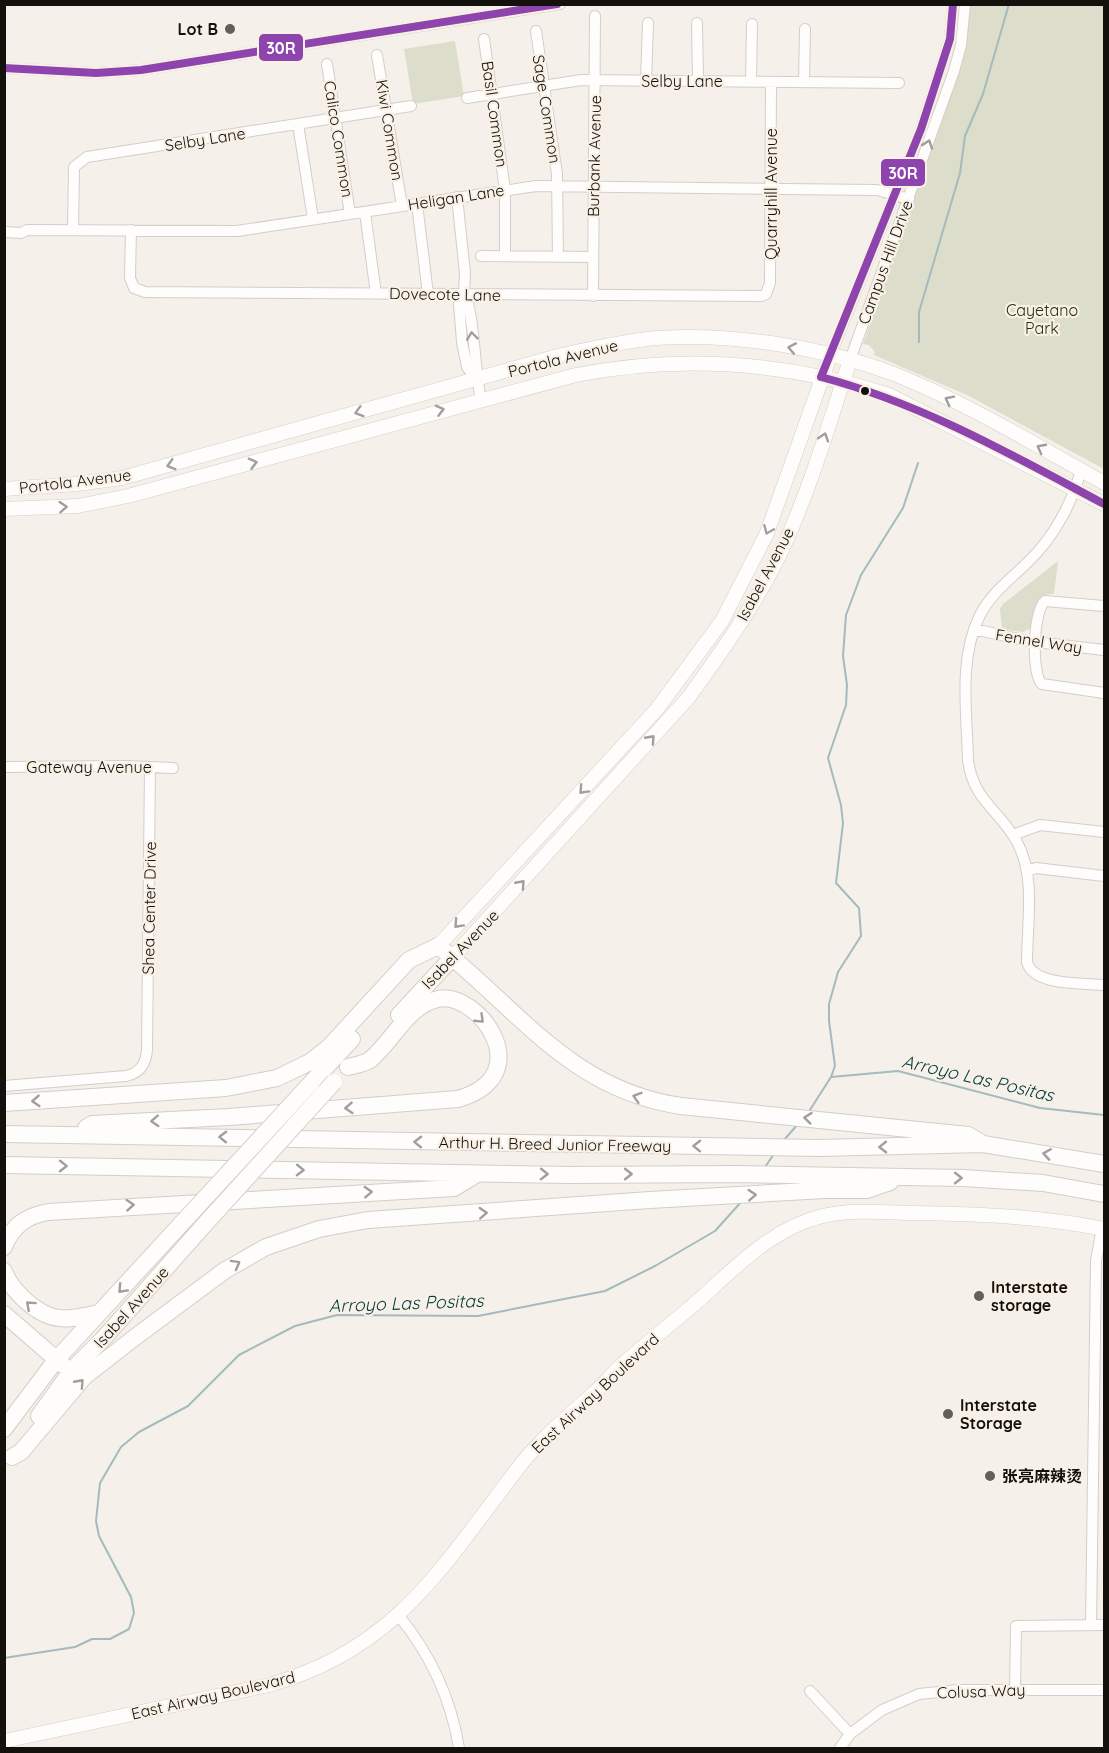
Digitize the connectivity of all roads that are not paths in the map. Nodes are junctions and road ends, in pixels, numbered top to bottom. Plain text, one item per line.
1 (560, 4) edge
2 (953, 4) edge
3 (965, 4) edge
4 (595, 16) dead end
5 (698, 22) dead end
6 (648, 23) dead end
7 (752, 24) dead end
8 (805, 29) dead end
9 (536, 31) dead end
10 (484, 39) dead end
11 (377, 55) dead end
12 (327, 64) dead end
13 (4, 68) edge
14 (595, 81) junction
15 (646, 81) junction
16 (698, 81) junction
17 (751, 82) junction
18 (771, 82) junction
19 (804, 82) junction
20 (899, 83) dead end
21 (544, 86) junction
22 (492, 94) junction
23 (466, 98) dead end
24 (411, 106) dead end
25 (387, 110) junction
26 (335, 118) junction
27 (298, 124) junction
28 (557, 186) junction
29 (594, 187) junction
30 (506, 190) junction
31 (771, 190) junction
32 (894, 194) junction
33 (457, 197) junction
34 (909, 200) junction
35 (417, 204) junction
36 (402, 206) junction
37 (365, 212) junction
38 (350, 214) junction
39 (313, 219) junction
40 (73, 230) junction
41 (131, 230) junction
42 (4, 232) edge
43 (481, 256) dead end
44 (505, 256) junction
45 (558, 257) junction
46 (593, 257) junction
47 (376, 294) junction
48 (428, 294) junction
49 (464, 294) junction
50 (593, 296) junction
51 (756, 297) joint
52 (830, 356) junction
53 (850, 360) junction
54 (821, 377) junction
55 (476, 380) junction
56 (843, 382) junction
57 (481, 399) junction
58 (1086, 472) junction
59 (1104, 483) edge
60 (4, 489) edge
61 (1076, 489) junction
62 (1104, 504) edge
63 (4, 509) edge
64 (1104, 606) edge
65 (974, 629) junction
66 (1035, 642) junction
67 (1104, 650) edge
68 (1104, 693) edge
69 (4, 767) edge
70 (150, 767) junction
71 (172, 768) dead end
72 (1104, 832) edge
73 (1014, 836) junction
74 (1027, 871) junction
75 (1104, 876) edge
76 (438, 946) junction
77 (453, 957) junction
78 (1104, 985) edge
79 (348, 1067) junction
80 (4, 1086) edge
81 (4, 1103) edge
82 (4, 1134) edge
83 (79, 1134) junction
84 (983, 1144) junction
85 (1104, 1164) edge
86 (4, 1165) edge
87 (478, 1173) junction
88 (899, 1179) junction
89 (1104, 1194) edge
90 (1103, 1229) edge
91 (4, 1247) edge
92 (4, 1271) edge
93 (99, 1313) junction
94 (4, 1314) edge
95 (1100, 1329) edge
96 (56, 1360) junction
97 (72, 1370) junction
98 (4, 1429) edge
99 (8, 1464) edge
100 (399, 1616) junction
101 (1091, 1625) junction
102 (1104, 1625) edge
103 (810, 1690) dead end
104 (1015, 1690) junction
105 (1104, 1690) edge
106 (850, 1734) junction
107 (4, 1741) edge
108 (459, 1749) edge
109 (840, 1749) edge

1 - 13 street
2 - 32 street, Campus Hill Drive
34 -> 3 street, Campus Hill Drive
4 - 14 street, Burbank Avenue
5 - 16 street
6 - 15 street
7 - 17 street
8 - 19 street
9 - 21 street, Sage Common
10 - 22 street, Basil Common
11 - 25 street, Kiwi Common
12 - 26 street, Calico Common
14 - 15 street, Selby Lane
14 - 21 street, Selby Lane
14 - 29 street, Burbank Avenue
15 - 16 street, Selby Lane
16 - 17 street, Selby Lane
17 - 18 street, Selby Lane
18 - 19 street, Selby Lane
18 - 31 street, Quarryhill Avenue
19 - 20 street, Selby Lane
21 - 22 street, Selby Lane
21 - 28 street, Sage Common
22 - 23 street, Selby Lane
22 - 30 street, Basil Common
24 - 25 street, Selby Lane
25 - 26 street, Selby Lane
25 - 36 street, Kiwi Common
26 - 27 street, Selby Lane
26 - 38 street, Calico Common
27 - 39 street
27 - 40 street, Selby Lane
28 - 29 street, Heligan Lane
28 - 30 street, Heligan Lane
28 - 45 street, Sage Common
29 - 31 street, Heligan Lane
29 - 46 street, Burbank Avenue
30 - 33 street, Heligan Lane
30 - 44 street, Basil Common
31 - 32 street, Heligan Lane
31 - 51 street, Quarryhill Avenue
32 - 34 street, Heligan Lane
32 - 52 street, Campus Hill Drive
33 - 35 street, Heligan Lane
33 - 49 street
34 - 53 street, Campus Hill Drive
35 - 36 street, Heligan Lane
35 - 48 street
36 - 37 street, Heligan Lane
37 - 38 street, Heligan Lane
37 - 47 street
38 - 39 street, Heligan Lane
39 - 41 street, Heligan Lane
40 - 41 street, Heligan Lane
40 - 42 street, Heligan Lane
41 - 47 street, Dovecote Lane
43 - 44 street
44 - 45 street
45 - 46 street
46 - 50 street, Burbank Avenue
47 - 48 street, Dovecote Lane
48 - 49 street, Dovecote Lane
49 - 50 street, Dovecote Lane
49 - 55 street
50 - 51 street, Dovecote Lane
52 - 53 main road, Portola Avenue
52 - 54 main road, Campus Hill Drive
52 -> 55 main road, Portola Avenue
53 - 56 main road, Campus Hill Drive
58 -> 53 main road, Portola Avenue
54 - 56 main road, Portola Avenue
54 - 57 main road, Portola Avenue
54 -> 76 main road, Isabel Avenue
55 - 57 street
55 -> 60 main road, Portola Avenue
56 - 61 main road, Portola Avenue
77 -> 56 main road, Isabel Avenue
63 -> 57 main road, Portola Avenue
58 - 59 main road, Portola Avenue
58 - 61 street
61 - 62 main road, Portola Avenue
61 - 65 street
64 - 66 street
65 - 66 street, Fennel Way
65 - 73 street
66 - 67 street, Fennel Way
66 - 68 street
69 - 70 street, Gateway Avenue
70 - 71 street, Gateway Avenue
70 - 80 street, Shea Center Drive
72 - 73 street
73 - 74 street
74 - 75 street
74 - 78 street
76 - 77 highway
76 -> 81 highway
76 -> 93 highway, Isabel Avenue, bridge
77 - 79 highway, Isabel Avenue
84 -> 77 highway
79 -> 83 highway
79 - 97 highway, Isabel Avenue, bridge
82 - 83 highway, Arthur H. Breed Junior Freeway
84 -> 83 highway, Arthur H. Breed Junior Freeway
85 -> 84 highway, Arthur H. Breed Junior Freeway
86 -> 87 highway, Arthur H. Breed Junior Freeway
87 -> 88 highway, Arthur H. Breed Junior Freeway
91 -> 87 highway
88 -> 89 highway, Arthur H. Breed Junior Freeway
99 -> 88 highway
90 - 95 street
90 - 100 main road, East Airway Boulevard
93 -> 92 highway
93 - 96 highway, Isabel Avenue
94 - 96 highway
95 - 101 street
96 - 97 highway
96 - 98 highway, Isabel Avenue
97 - 99 highway, Isabel Avenue
100 - 107 main road, East Airway Boulevard
100 - 108 street
101 - 102 street
101 - 104 street
103 - 106 street
104 - 105 street, Colusa Way
104 - 106 street, Colusa Way
106 - 109 street, Colusa Way

